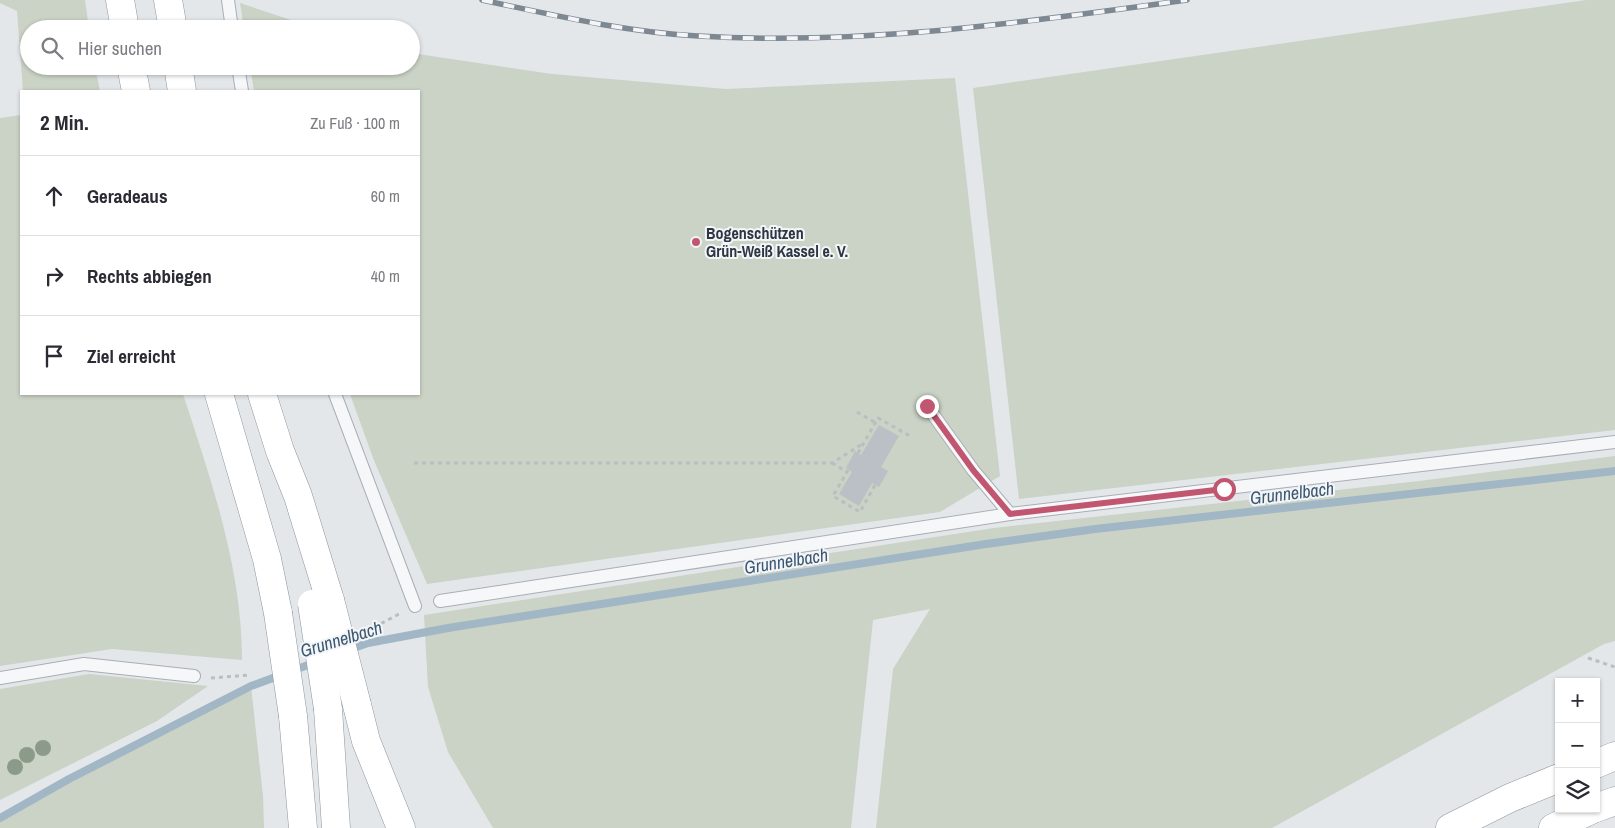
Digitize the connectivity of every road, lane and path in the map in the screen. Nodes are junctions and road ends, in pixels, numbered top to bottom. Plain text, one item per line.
1 (120, 0) edge
2 (168, 0) edge
3 (228, 0) edge
4 (123, 20) edge
5 (171, 20) edge
6 (231, 20) edge
7 (133, 75) edge
8 (179, 75) edge
9 (239, 75) edge
10 (136, 90) edge
11 (182, 90) edge
12 (242, 90) edge
13 (219, 395) edge
14 (262, 395) edge
15 (335, 395) edge
16 (927, 406) dead end
17 (857, 412) dead end
18 (876, 422) junction
19 (910, 436) dead end
20 (1615, 442) edge
21 (864, 443) junction
22 (858, 453) dead end
23 (832, 462) junction
24 (414, 463) dead end
25 (875, 485) dead end
26 (1010, 514) junction
27 (440, 601) dead end
28 (321, 602) junction
29 (414, 606) joint
30 (367, 631) dead end
31 (1588, 658) dead end
32 (1615, 667) edge
33 (250, 675) dead end
34 (194, 676) joint
35 (0, 678) edge
36 (1615, 756) edge
37 (1600, 762) edge
38 (1555, 780) edge
39 (1615, 801) edge
40 (1600, 807) edge
41 (1586, 813) edge
42 (302, 828) edge
43 (336, 828) edge
44 (401, 828) edge
45 (1450, 828) edge
46 (1553, 828) edge

1 - 4 highway
2 - 5 highway
3 - 6 lane
7 - 10 highway
8 - 11 highway
9 - 12 lane
13 - 42 highway, bridge
14 - 28 highway
15 - 29 lane
16 - 26 lane
17 - 18 path
18 - 19 path
18 - 21 path
20 - 26 lane
21 - 22 path
21 - 23 path
23 - 24 path
23 - 25 path
26 - 27 lane
28 - 43 highway, bridge
28 - 44 highway, bridge
29 - 30 path
31 - 32 path
33 - 34 path
34 - 35 lane
36 - 37 highway
38 - 45 highway
39 - 40 highway
41 - 46 highway

